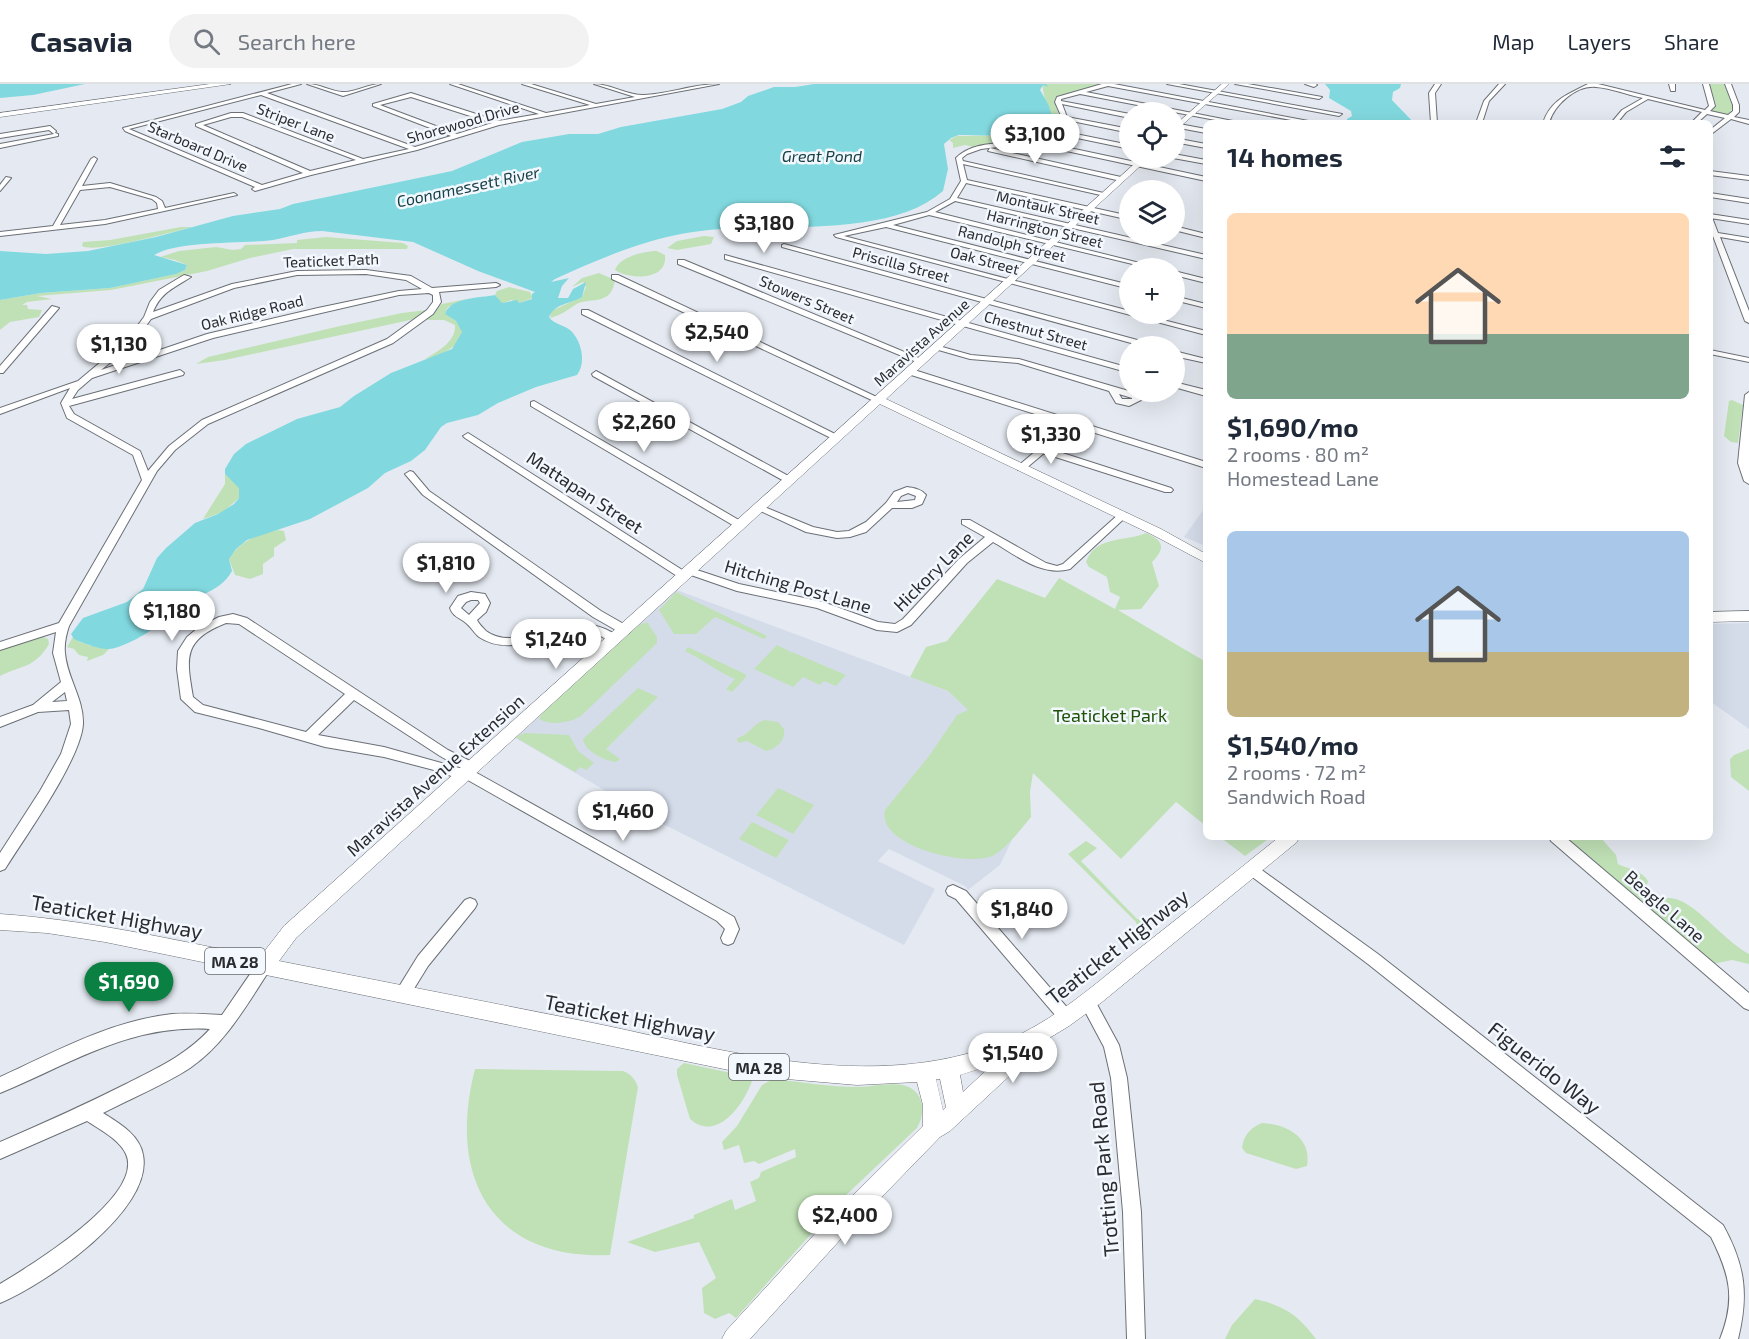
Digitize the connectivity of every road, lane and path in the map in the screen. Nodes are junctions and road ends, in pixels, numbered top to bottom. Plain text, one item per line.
1 (228, 84) edge
2 (298, 84) edge
3 (310, 84) edge
4 (378, 84) edge
5 (453, 84) edge
6 (525, 84) edge
7 (597, 84) edge
8 (669, 84) edge
9 (716, 84) edge
10 (1107, 84) edge
11 (1170, 84) edge
12 (1226, 84) edge
13 (1238, 84) edge
14 (1438, 84) edge
15 (1502, 84) edge
16 (1592, 84) edge
17 (1706, 84) edge
18 (1728, 84) edge
19 (689, 90) junction
20 (1216, 92) junction
21 (261, 93) junction
22 (1078, 93) junction
23 (1319, 97) dead end
24 (645, 98) junction
25 (1646, 99) junction
26 (1058, 102) junction
27 (1205, 103) junction
28 (597, 106) junction
29 (1706, 112) junction
30 (546, 114) junction
31 (1119, 114) edge
32 (1192, 114) junction
33 (1339, 114) dead end
34 (0, 115) edge
35 (1065, 118) junction
36 (1729, 118) junction
37 (1185, 120) edge
38 (1224, 120) edge
39 (1299, 120) edge
40 (1434, 120) edge
41 (1480, 120) edge
42 (1547, 120) edge
43 (1616, 120) edge
44 (1697, 120) edge
45 (1749, 122) edge
46 (498, 123) junction
47 (1185, 128) edge
48 (1119, 129) edge
49 (1203, 131) edge
50 (1713, 131) edge
51 (1058, 132) junction
52 (0, 136) edge
53 (457, 136) junction
54 (1029, 142) junction
55 (1185, 142) edge
56 (1119, 145) edge
57 (1203, 145) edge
58 (0, 146) edge
59 (983, 148) junction
60 (415, 150) junction
61 (1185, 158) edge
62 (94, 159) dead end
63 (363, 161) junction
64 (1119, 161) edge
65 (1203, 161) edge
66 (961, 162) junction
67 (1134, 168) edge
68 (1152, 168) edge
69 (1713, 171) edge
70 (309, 172) junction
71 (8, 178) dead end
72 (1203, 178) edge
73 (1749, 178) edge
74 (1121, 179) junction
75 (964, 181) junction
76 (78, 188) junction
77 (258, 188) joint
78 (0, 189) edge
79 (1105, 194) junction
80 (234, 195) dead end
81 (1713, 195) edge
82 (954, 198) junction
83 (1749, 201) edge
84 (1088, 209) junction
85 (162, 212) junction
86 (928, 213) junction
87 (1119, 216) edge
88 (1713, 218) edge
89 (1749, 222) edge
90 (887, 225) junction
91 (1070, 225) junction
92 (55, 228) junction
93 (1185, 231) edge
94 (0, 234) edge
95 (1713, 234) edge
96 (1203, 235) edge
97 (1749, 240) edge
98 (1051, 243) junction
99 (784, 246) dead end
100 (1203, 256) edge
101 (728, 257) dead end
102 (1119, 259) edge
103 (1030, 261) junction
104 (681, 262) dead end
105 (1185, 276) edge
106 (187, 277) dead end
107 (615, 277) dead end
108 (1203, 280) edge
109 (1010, 281) junction
110 (1119, 284) edge
111 (496, 285) dead end
112 (432, 289) junction
113 (1185, 301) edge
114 (988, 302) junction
115 (1203, 305) edge
116 (55, 308) dead end
117 (1119, 310) edge
118 (585, 312) dead end
119 (148, 317) junction
120 (1749, 321) edge
121 (964, 324) junction
122 (1172, 324) edge
123 (1203, 332) edge
124 (1119, 338) edge
125 (938, 348) junction
126 (1713, 353) edge
127 (1185, 356) edge
128 (1203, 360) edge
129 (1749, 360) edge
130 (922, 362) junction
131 (1119, 368) edge
132 (0, 372) edge
133 (911, 372) junction
134 (180, 373) dead end
135 (596, 374) dead end
136 (82, 381) junction
137 (1185, 387) edge
138 (1112, 389) dead end
139 (1203, 392) edge
140 (1749, 395) edge
141 (879, 400) junction
142 (65, 404) junction
143 (534, 404) dead end
144 (0, 411) edge
145 (1748, 419) edge
146 (468, 436) dead end
147 (836, 437) junction
148 (1203, 464) edge
149 (1022, 468) junction
150 (410, 474) dead end
151 (147, 480) junction
152 (789, 480) junction
153 (1749, 482) edge
154 (1168, 490) dead end
155 (890, 505) dead end
156 (759, 508) junction
157 (1123, 515) junction
158 (966, 522) dead end
159 (740, 525) junction
160 (992, 537) junction
161 (1203, 557) edge
162 (688, 573) junction
163 (1749, 616) edge
164 (1713, 617) edge
165 (470, 620) dead end
166 (63, 626) junction
167 (897, 628) joint
168 (620, 635) junction
169 (0, 646) edge
170 (67, 684) junction
171 (354, 693) junction
172 (74, 705) junction
173 (37, 708) junction
174 (0, 723) edge
175 (308, 737) junction
176 (467, 772) junction
177 (1287, 840) edge
178 (1559, 840) edge
179 (0, 865) edge
180 (1252, 869) junction
181 (953, 891) dead end
182 (470, 904) dead end
183 (0, 922) edge
184 (728, 938) dead end
185 (264, 966) junction
186 (402, 995) junction
187 (1088, 1002) junction
188 (1749, 1003) edge
189 (1066, 1017) junction
190 (226, 1023) junction
191 (1047, 1030) junction
192 (948, 1067) junction
193 (924, 1072) junction
194 (0, 1085) edge
195 (957, 1111) junction
196 (88, 1112) junction
197 (933, 1130) junction
198 (0, 1151) edge
199 (0, 1294) edge
200 (734, 1339) edge
201 (1136, 1339) edge
202 (1729, 1339) edge

1 - 34 main road
2 - 21 street
3 - 4 street
5 - 30 street
6 - 28 street
7 - 24 street
8 - 19 street
9 - 19 street, Shorewood Drive
10 - 22 street
10 - 27 street
11 - 20 street
12 - 20 main road
13 - 23 street
14 - 40 street
15 - 41 street
16 - 25 street
16 - 42 street
17 - 29 street
18 - 36 street
19 - 24 street, Shorewood Drive
20 - 27 main road
20 - 33 street
21 - 60 street
21 - 77 street, Starboard Drive
22 - 26 street
22 - 32 street
24 - 28 street, Shorewood Drive
25 - 29 street
25 - 43 street
26 - 31 street
26 - 35 street
27 - 32 main road
27 - 39 street
28 - 30 street, Shorewood Drive
29 - 36 street
29 - 44 street
30 - 46 street, Shorewood Drive
32 - 37 main road
32 - 38 street
35 - 48 street
35 - 51 street
36 - 45 street
36 - 50 street
46 - 53 street, Shorewood Drive
46 - 53 street
47 - 49 street
51 - 54 street
51 - 56 street
52 - 58 street
53 - 60 street, Shorewood Drive
54 - 59 street
54 - 64 street
55 - 57 street
59 - 66 street
59 - 74 street
60 - 63 street, Shorewood Drive
61 - 65 street
62 - 76 street
63 - 70 street, Shorewood Drive
63 - 70 street, Striper Lane
66 - 75 street
66 - 79 street
67 - 74 main road, Maravista Avenue
68 - 72 street
69 - 73 street
70 - 77 street, Shorewood Drive
71 - 78 street
74 - 79 main road, Maravista Avenue
75 - 82 street
75 - 84 street
76 - 85 street
76 - 92 street
79 - 84 main road, Maravista Avenue
80 - 85 street
81 - 83 street
82 - 86 street
82 - 91 street, Montauk Street
84 - 87 street
84 - 91 main road, Maravista Avenue
85 - 92 street
86 - 90 street
86 - 98 street, Harrington Street
88 - 89 street
90 - 103 street, Randolph Street
90 - 109 street, Oak Street
91 - 98 main road, Maravista Avenue
91 - 100 street, Montauk Street
92 - 94 street
93 - 96 street
95 - 97 street
95 - 120 street
98 - 102 street, Harrington Street
98 - 103 main road, Maravista Avenue
99 - 114 street, Priscilla Street
101 - 121 street, Chestnut Street
103 - 109 main road, Maravista Avenue
103 - 110 street, Randolph Street
104 - 130 street, Stowers Street
105 - 108 street
106 - 119 street
107 - 141 street
109 - 114 main road, Maravista Avenue
109 - 117 street, Oak Street
111 - 112 street, Oak Ridge Road
112 - 119 street, Teaticket Path
112 - 136 street, Oak Ridge Road
112 - 151 street
113 - 115 street
114 - 121 main road, Maravista Avenue
114 - 124 street, Priscilla Street
116 - 132 street
118 - 147 street
119 - 136 street, Teaticket Path
121 - 125 main road, Maravista Avenue
121 - 131 street, Chestnut Street
122 - 123 street, Oak Street
125 - 130 main road, Maravista Avenue
125 - 138 street
126 - 129 street
127 - 128 street
130 - 133 main road, Maravista Avenue
133 - 141 main road, Maravista Avenue
133 - 148 street
134 - 142 street
135 - 152 street
136 - 142 street, Teaticket Path
136 - 144 street, Oak Ridge Road
137 - 139 street
140 - 145 street
141 - 147 main road, Maravista Avenue Extension
141 - 149 main road, Maravista Avenue
142 - 151 street
143 - 159 street
145 - 153 street
146 - 162 street, Mattapan Street
147 - 152 main road, Maravista Avenue Extension
149 - 154 street
149 - 157 main road, Maravista Avenue
150 - 168 street
151 - 166 street
152 - 156 main road, Maravista Avenue Extension
155 - 156 street
156 - 159 main road, Maravista Avenue Extension
157 - 160 street
157 - 161 main road, Maravista Avenue
158 - 160 street
159 - 162 main road, Maravista Avenue Extension
160 - 167 street, Hickory Lane
162 - 167 street, Hitching Post Lane
162 - 168 main road, Maravista Avenue Extension
163 - 164 main road
165 - 168 street
166 - 169 street
166 - 170 street
168 - 176 main road, Maravista Avenue Extension
170 - 172 street
170 - 173 street
171 - 175 street
171 - 175 street
171 - 176 street
172 - 173 street
172 - 179 street
173 - 174 street
175 - 176 street
176 - 184 street
176 - 185 main road, Maravista Avenue Extension
177 - 180 main road, Teaticket Highway / MA 28
178 - 188 street, Beagle Lane
180 - 187 main road, Teaticket Highway / MA 28
180 - 202 street, Figuerido Way
181 - 189 street
182 - 186 street
183 - 185 main road, Teaticket Highway / MA 28
185 - 186 main road, Teaticket Highway / MA 28
185 - 190 street
186 - 193 main road, Teaticket Highway / MA 28
187 - 189 main road, Teaticket Highway / MA 28
187 - 201 street, Trotting Park Road
189 - 191 main road, Teaticket Highway / MA 28
190 - 194 street
190 - 196 street
191 - 192 main road, Teaticket Highway / MA 28
191 - 195 main road
192 - 193 main road, Teaticket Highway / MA 28
192 - 195 main road
193 - 197 main road
195 - 197 main road
196 - 198 street
196 - 199 street
197 - 200 main road

